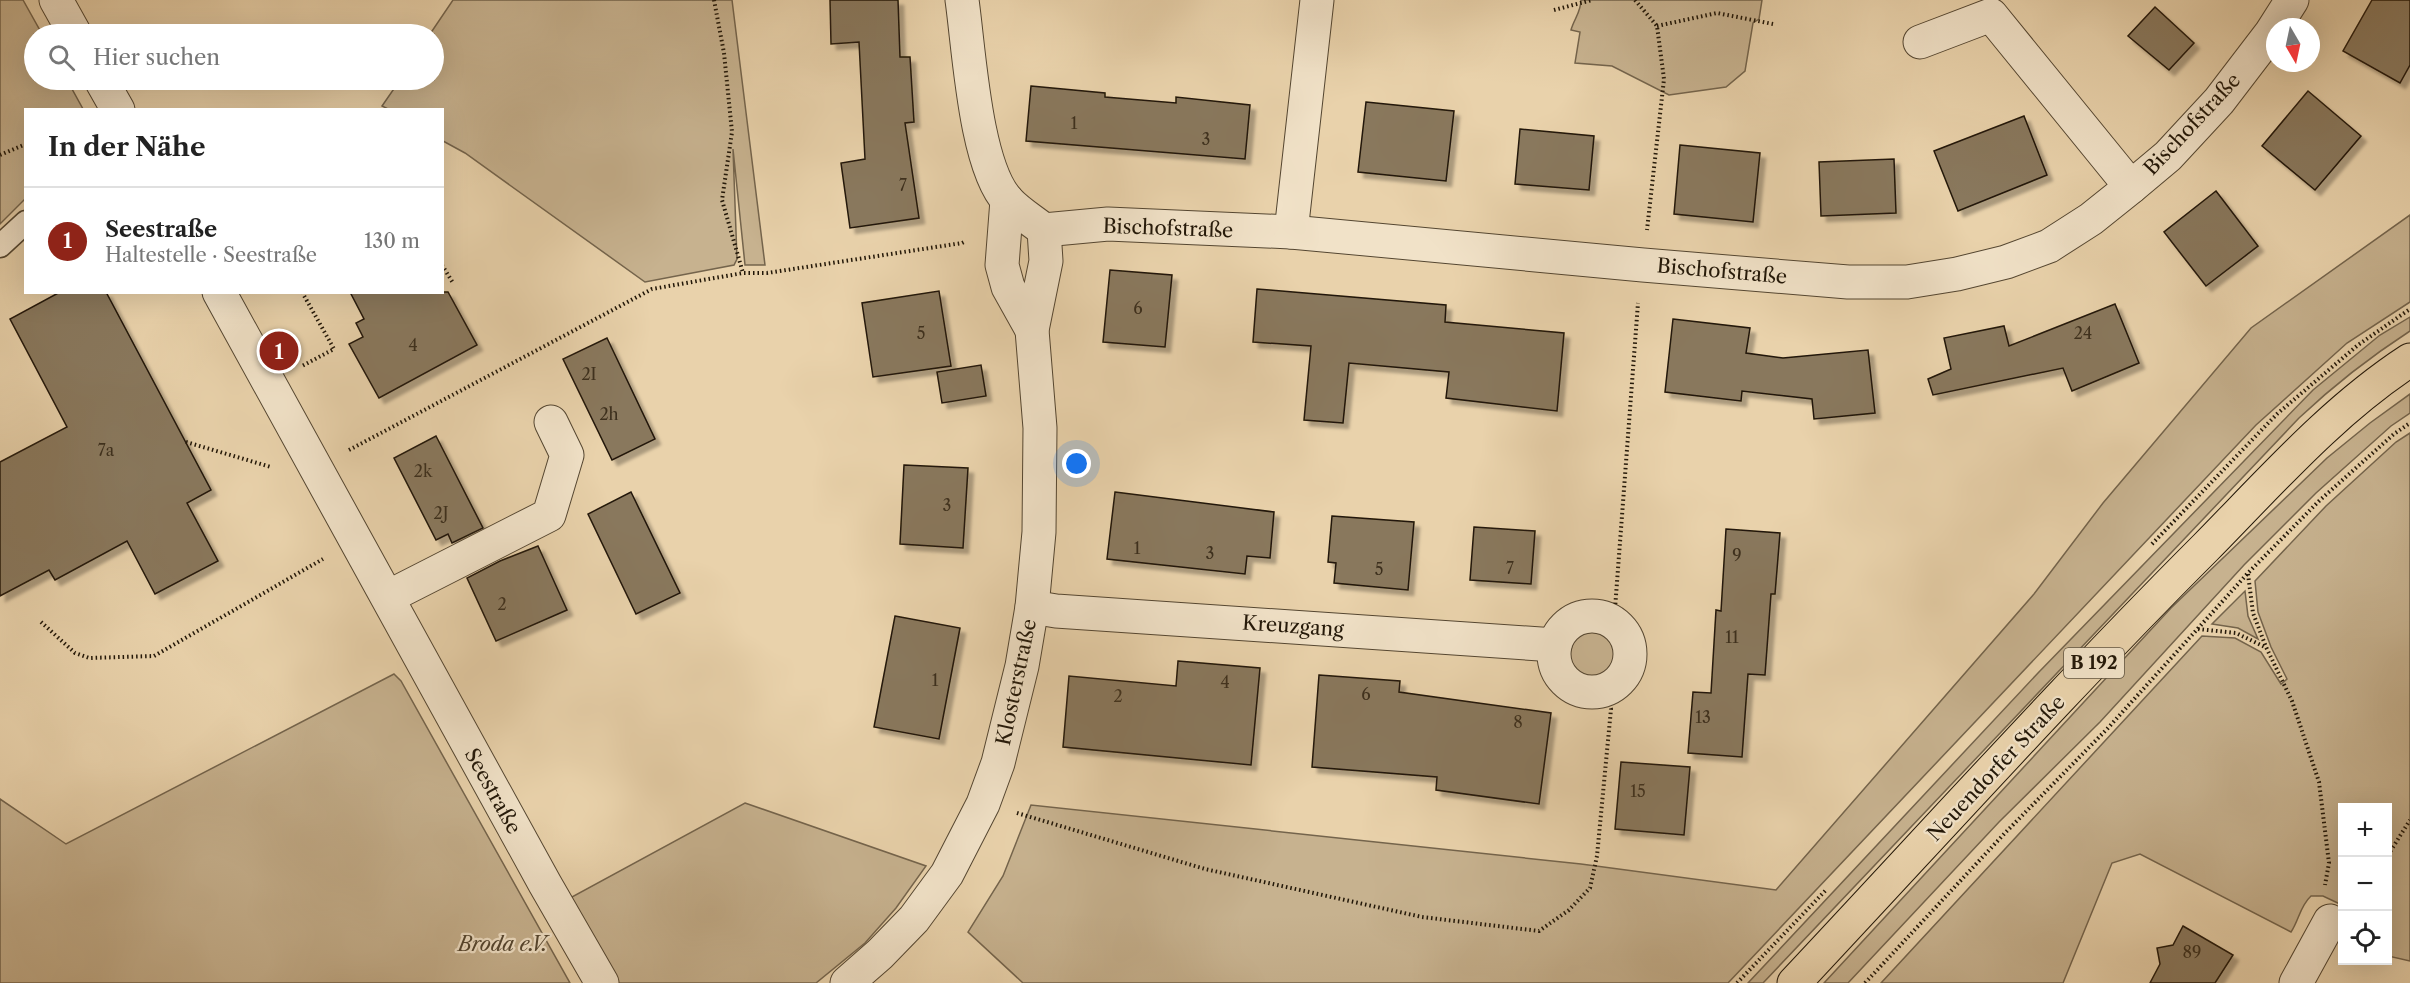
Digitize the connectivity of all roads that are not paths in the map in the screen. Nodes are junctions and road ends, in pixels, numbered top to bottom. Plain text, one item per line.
1 (56, 0) edge
2 (962, 0) edge
3 (1317, 0) edge
4 (2292, 0) edge
5 (1985, 8) edge
6 (69, 24) edge
7 (1920, 42) dead end
8 (107, 90) edge
9 (117, 108) edge
10 (2131, 188) junction
11 (1007, 200) junction
12 (24, 224) edge
13 (1044, 230) junction
14 (1291, 232) junction
15 (0, 246) edge
16 (220, 294) edge
17 (1032, 330) junction
18 (2410, 360) edge
19 (551, 422) dead end
20 (388, 597) junction
21 (1032, 607) junction
22 (1555, 645) junction
23 (2330, 921) road end
24 (602, 983) edge
25 (847, 983) edge
26 (1794, 983) edge
27 (2296, 983) edge

1 - 6 street
2 - 11 street
3 - 14 street
4 - 10 street, Bischofstraße
5 - 7 street, Bischofstraße
5 - 10 street, Bischofstraße
8 - 9 street
10 - 14 street, Bischofstraße
11 - 13 street
11 - 17 street, Klosterstraße
12 - 15 lane
13 - 14 street, Bischofstraße
13 - 17 street, Klosterstraße
16 - 20 street, Seestraße
17 - 21 street, Klosterstraße
18 - 26 main road, Neuendorfer Straße / B 192
19 - 20 street
20 - 24 street, Seestraße
21 - 22 street, Kreuzgang
21 - 25 street, Klosterstraße
22 - 22 street
23 - 27 street

